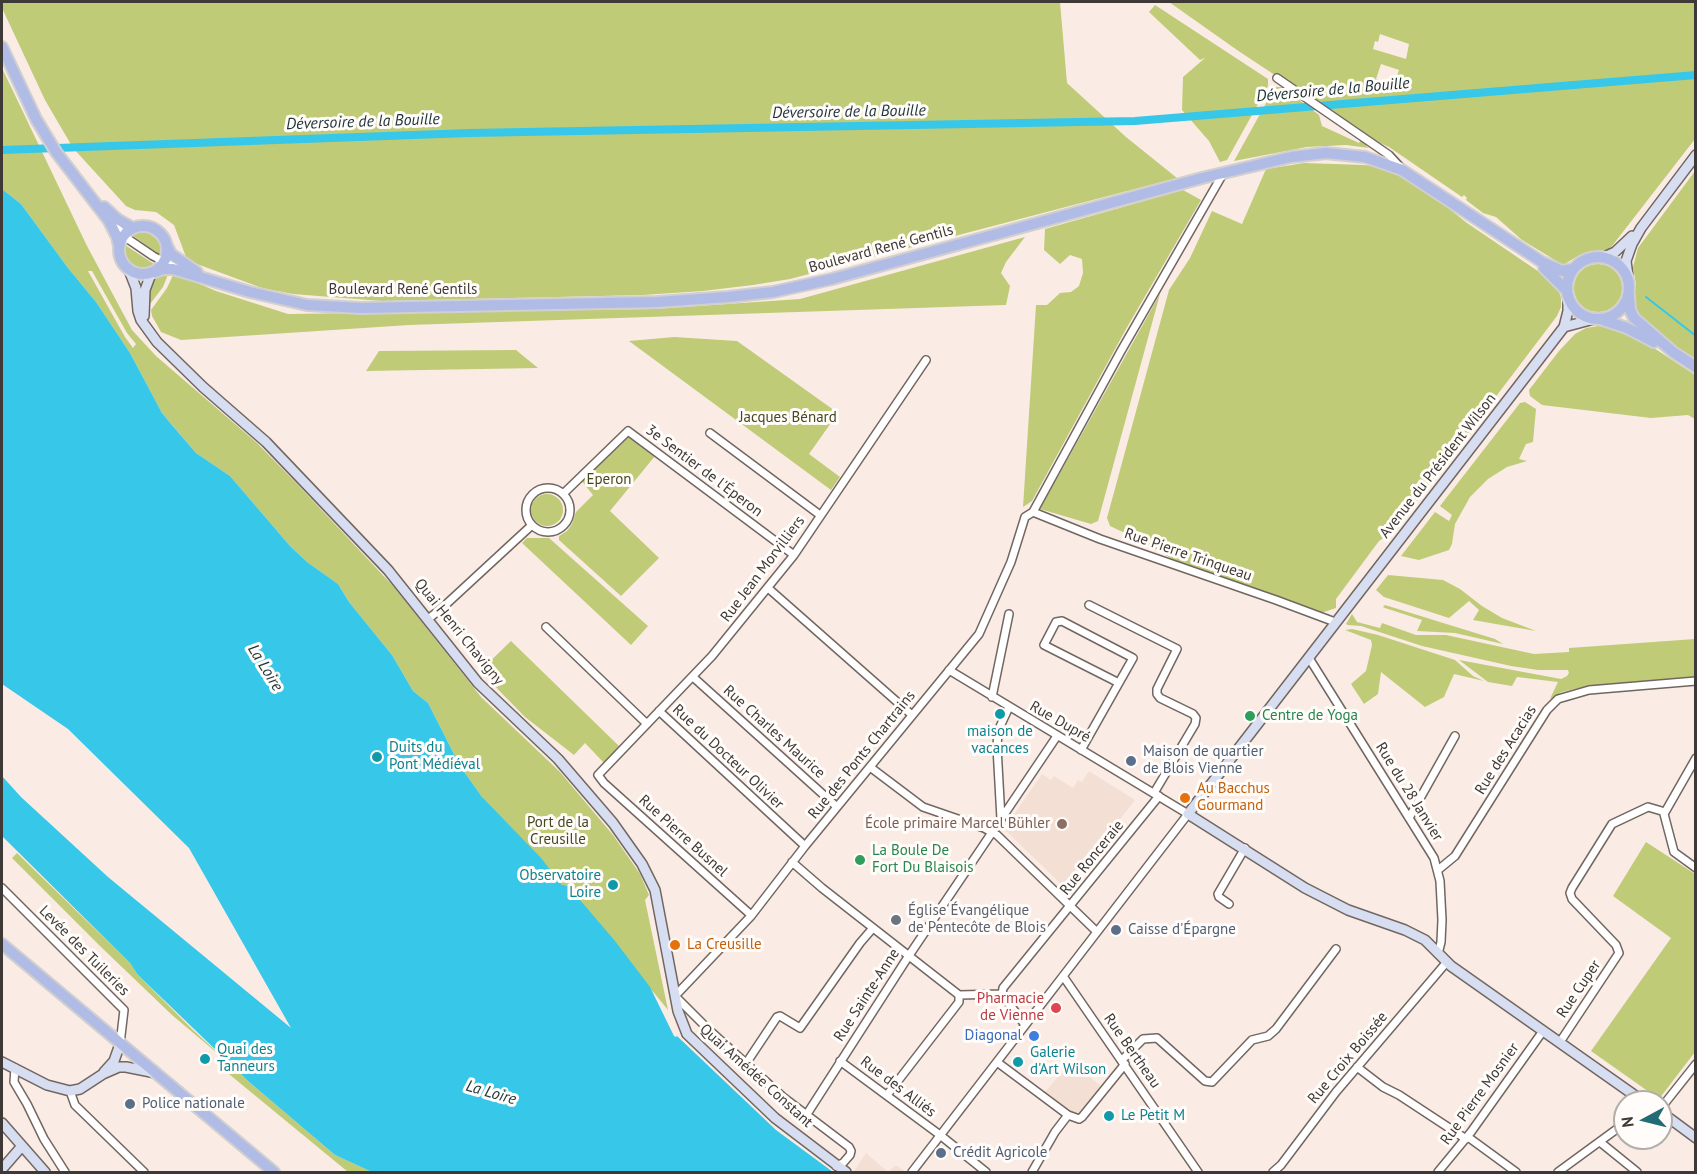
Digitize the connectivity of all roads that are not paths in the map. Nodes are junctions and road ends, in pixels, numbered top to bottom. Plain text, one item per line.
1 (2, 47) edge
2 (1277, 78) dead end
3 (1695, 155) edge
4 (1402, 170) junction
5 (1224, 172) junction
6 (79, 181) junction
7 (134, 228) junction
8 (1641, 228) junction
9 (124, 236) junction
10 (119, 246) junction
11 (167, 246) junction
12 (1521, 249) junction
13 (1604, 257) junction
14 (164, 262) junction
15 (1572, 269) junction
16 (129, 270) junction
17 (153, 273) junction
18 (1628, 276) junction
19 (216, 282) junction
20 (1629, 293) junction
21 (1567, 294) junction
22 (1597, 319) junction
23 (1564, 327) junction
24 (148, 330) junction
25 (1673, 352) junction
26 (926, 360) dead end
27 (1695, 367) edge
28 (710, 433) dead end
29 (563, 494) junction
30 (1033, 512) junction
31 (820, 515) junction
32 (532, 525) junction
33 (794, 555) junction
34 (768, 588) junction
35 (1089, 605) dead end
36 (1009, 614) dead end
37 (428, 619) junction
38 (1335, 622) junction
39 (546, 627) dead end
40 (1309, 658) junction
41 (949, 670) junction
42 (693, 677) junction
43 (1695, 681) edge
44 (1119, 683) junction
45 (992, 697) junction
46 (1009, 708) junction
47 (659, 711) junction
48 (912, 716) junction
49 (647, 724) junction
50 (1057, 736) junction
51 (1455, 736) dead end
52 (1081, 750) junction
53 (1695, 758) edge
54 (870, 767) junction
55 (598, 776) joint
56 (1157, 794) junction
57 (837, 807) junction
58 (1665, 812) junction
59 (1188, 813) junction
60 (1001, 819) junction
61 (1409, 819) junction
62 (993, 832) junction
63 (805, 846) junction
64 (1245, 848) junction
65 (792, 862) junction
66 (1695, 868) edge
67 (1438, 870) junction
68 (2, 888) edge
69 (1229, 904) dead end
70 (1071, 906) junction
71 (751, 915) junction
72 (873, 928) junction
73 (1097, 932) junction
74 (2, 944) edge
75 (1336, 949) dead end
76 (1438, 954) junction
77 (908, 957) junction
78 (1446, 963) junction
79 (1063, 976) junction
80 (1002, 994) junction
81 (959, 995) junction
82 (675, 996) junction
83 (1025, 1025) junction
84 (1543, 1031) junction
85 (1560, 1042) junction
86 (120, 1044) junction
87 (840, 1061) junction
88 (2, 1062) edge
89 (747, 1062) junction
90 (998, 1062) junction
91 (1124, 1062) junction
92 (1695, 1064) edge
93 (1357, 1067) junction
94 (15, 1068) junction
95 (156, 1073) junction
96 (103, 1074) junction
97 (1627, 1090) edge
98 (70, 1091) junction
99 (1673, 1094) edge
100 (887, 1095) junction
101 (807, 1114) junction
102 (1068, 1115) junction
103 (1673, 1120) edge
104 (2, 1123) edge
105 (1613, 1132) edge
106 (940, 1135) junction
107 (1467, 1138) junction
108 (1695, 1138) edge
109 (1600, 1142) junction
110 (22, 1146) junction
111 (836, 1166) junction
112 (2, 1169) edge
113 (45, 1173) edge
114 (65, 1173) edge
115 (144, 1173) edge
116 (274, 1173) edge
117 (846, 1173) edge
118 (912, 1173) edge
119 (986, 1173) edge
120 (1032, 1173) edge
121 (1198, 1173) edge
122 (1273, 1173) edge
123 (1438, 1173) edge
124 (1516, 1173) edge
125 (1558, 1173) edge
126 (1637, 1173) edge

1 - 6 main road
2 - 4 street
3 - 8 main road
4 - 5 main road, Boulevard René Gentils
4 - 12 main road, Boulevard René Gentils
5 - 19 main road, Boulevard René Gentils
5 - 30 street, Rue des Ponts Chartrains
6 - 7 main road
6 - 9 street
6 - 10 main road
7 - 9 main road
7 - 11 main road, Boulevard René Gentils
8 - 13 main road
8 - 18 main road
9 - 10 main road
9 - 14 street
10 - 16 main road
11 - 14 main road
11 - 19 main road, Boulevard René Gentils
12 - 15 main road, Boulevard René Gentils
12 - 21 main road, Boulevard René Gentils
13 - 15 main road
13 - 18 main road
14 - 17 main road
14 - 19 street
15 - 21 main road
16 - 17 main road, Boulevard René Gentils
16 - 24 main road
17 - 19 main road, Boulevard René Gentils
17 - 24 main road
18 - 20 main road
20 - 22 main road
20 - 25 main road
21 - 22 main road
21 - 23 main road
22 - 23 main road
22 - 25 main road
23 - 38 main road, Avenue du Président Wilson
24 - 37 main road, Quai Henri Chavigny
25 - 27 main road
26 - 31 street, Rue Jean Morvilliers
28 - 31 street
29 - 32 street
29 - 32 street
29 - 33 street, 3e Sentier de l'Éperon
30 - 38 street, Rue Pierre Trinqueau
30 - 41 street, Rue des Ponts Chartrains
31 - 33 street, Rue Jean Morvilliers
32 - 37 street
33 - 34 street, Rue Jean Morvilliers
34 - 42 street, Rue Jean Morvilliers
34 - 48 street
35 - 56 street, Rue Ronceraie
36 - 45 street
37 - 82 main road, Quai Henri Chavigny
38 - 40 main road, Avenue du Président Wilson
39 - 49 street
40 - 59 main road, Avenue du Président Wilson
40 - 61 street, Rue du 28 Janvier
41 - 45 street, Rue Dupré
41 - 48 street, Rue des Ponts Chartrains
42 - 47 street, Rue Jean Morvilliers
42 - 57 street, Rue Charles Maurice
43 - 67 street, Rue des Acacias
44 - 44 street
44 - 52 street
45 - 46 street, Rue Dupré
46 - 50 street, Rue Dupré
46 - 60 street
47 - 49 street, Rue Jean Morvilliers
47 - 63 street, Rue du Docteur Olivier
48 - 54 street, Rue des Ponts Chartrains
49 - 55 street, Rue Jean Morvilliers
50 - 52 street, Rue Dupré
50 - 60 street, Rue Sainte-Anne
51 - 61 street
52 - 56 street, Rue Dupré
53 - 58 street
54 - 57 street, Rue des Ponts Chartrains
54 - 62 street
55 - 71 street, Rue Pierre Busnel
56 - 59 street, Rue Dupré
56 - 70 street, Rue Ronceraie
57 - 63 street, Rue des Ponts Chartrains
58 - 66 street
58 - 85 street, Rue Cuper
59 - 64 main road
59 - 73 street
60 - 62 street, Rue Sainte-Anne
61 - 67 street, Rue du 28 Janvier
62 - 70 street
62 - 77 street, Rue Sainte-Anne
63 - 65 street, Rue des Ponts Chartrains
64 - 69 street
64 - 76 main road
65 - 71 street, Rue des Ponts Chartrains
65 - 72 street
67 - 76 street, Rue du 28 Janvier
68 - 86 street, Levée des Tuileries
70 - 73 street
70 - 80 street, Rue Ronceraie
71 - 82 street, Rue des Ponts Chartrains
72 - 77 street
72 - 89 street
73 - 79 street
74 - 86 main road
75 - 91 street
76 - 78 main road
77 - 81 street
77 - 87 street, Rue Sainte-Anne
78 - 84 main road
78 - 93 street, Rue Croix Boissée
79 - 83 street
79 - 91 street, Rue Bertheau
80 - 81 street
80 - 83 street
81 - 100 street
82 - 89 street
82 - 111 main road, Quai Amédée Constant
83 - 90 street
84 - 85 main road
84 - 107 street, Rue Pierre Mosnier
85 - 97 main road
86 - 95 main road
86 - 96 main road
87 - 100 street, Rue des Alliés
87 - 101 street, Rue Sainte-Anne
88 - 94 main road
89 - 101 street
90 - 102 street
90 - 106 street
91 - 102 street
91 - 121 street, Rue Bertheau
92 - 99 street
93 - 107 street
93 - 122 street, Rue Croix Boissée
94 - 98 main road
94 - 114 street
95 - 96 main road
95 - 116 main road
96 - 98 main road
98 - 115 street
100 - 106 street, Rue des Alliés
101 - 111 street
102 - 120 street
103 - 108 main road
104 - 110 main road
105 - 109 street
106 - 118 street
106 - 119 street, Rue des Alliés
107 - 123 street, Rue Pierre Mosnier
107 - 124 street
109 - 125 street
109 - 126 street
110 - 112 main road
110 - 113 main road
111 - 117 main road, Quai Amédée Constant

